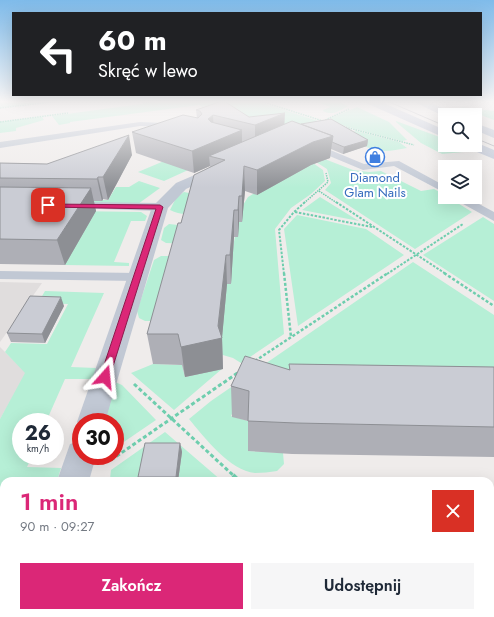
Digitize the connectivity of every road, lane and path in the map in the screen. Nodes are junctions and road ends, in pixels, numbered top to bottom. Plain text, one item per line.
1 (101, 130) edge
2 (356, 130) edge
3 (484, 130) edge
4 (494, 134) edge
5 (304, 142) edge
6 (0, 145) edge
7 (417, 146) dead end
8 (482, 150) edge
9 (494, 155) edge
10 (229, 164) edge
11 (325, 169) dead end
12 (438, 186) edge
13 (319, 191) junction
14 (470, 204) edge
15 (64, 206) edge
16 (160, 207) junction
17 (483, 211) junction
18 (294, 212) junction
19 (494, 217) edge
20 (375, 228) junction
21 (416, 255) junction
22 (0, 275) edge
23 (137, 277) junction
24 (494, 306) edge
25 (291, 337) junction
26 (110, 361) junction
27 (250, 364) edge
28 (243, 369) edge
29 (94, 413) edge
30 (172, 418) junction
31 (124, 443) edge
32 (88, 465) edge
33 (77, 477) edge
34 (236, 477) edge

1 - 6 lane
2 - 7 path
3 - 4 street
5 - 12 lane
8 - 9 street
10 - 16 street
11 - 13 path
13 - 18 path
13 - 20 path
14 - 17 lane
15 - 16 lane
16 - 23 street
17 - 19 lane
17 - 21 path
18 - 20 path
18 - 25 path
20 - 21 path
21 - 24 path
21 - 25 path
22 - 23 lane
23 - 26 street
25 - 27 path
26 - 29 street
26 - 30 path
28 - 30 path
30 - 31 path
30 - 34 path
32 - 33 street

